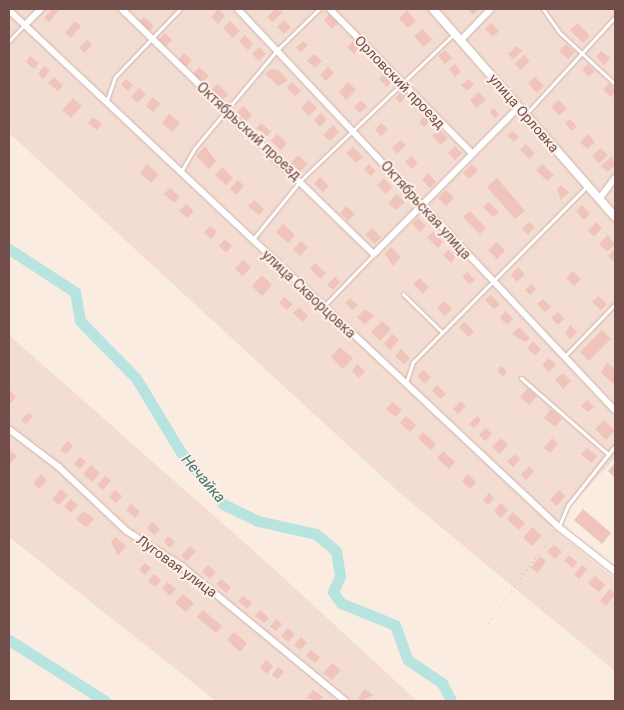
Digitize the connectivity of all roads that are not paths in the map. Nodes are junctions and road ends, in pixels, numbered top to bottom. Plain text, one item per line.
1 (41, 9) edge
2 (122, 9) edge
3 (180, 9) edge
4 (238, 9) edge
5 (319, 9) edge
6 (330, 9) edge
7 (433, 9) edge
8 (492, 9) edge
9 (543, 9) edge
10 (9, 10) edge
11 (615, 18) edge
12 (27, 23) junction
13 (455, 33) junction
14 (151, 39) junction
15 (461, 40) junction
16 (9, 41) edge
17 (277, 50) junction
18 (581, 54) junction
19 (400, 82) junction
20 (615, 84) edge
21 (107, 101) junction
22 (519, 107) junction
23 (228, 111) junction
24 (526, 115) junction
25 (352, 129) junction
26 (471, 152) junction
27 (182, 170) junction
28 (615, 178) edge
29 (301, 180) junction
30 (588, 186) junction
31 (600, 198) junction
32 (422, 204) junction
33 (615, 217) edge
34 (252, 240) junction
35 (374, 254) junction
36 (490, 280) junction
37 (403, 294) dead end
38 (615, 304) edge
39 (322, 307) junction
40 (442, 332) junction
41 (564, 357) junction
42 (521, 378) dead end
43 (406, 384) junction
44 (615, 410) edge
45 (9, 429) edge
46 (615, 446) edge
47 (608, 454) junction
48 (558, 527) junction
49 (615, 571) edge
50 (346, 701) edge

1 - 12 street
2 - 14 street, Октябрьский проезд
3 - 14 lane
4 - 17 street, Октябрьская улица
5 - 17 lane
6 - 19 street, Орловский проезд
7 - 13 street, улица Орловка
8 - 15 street
9 - 18 lane
10 - 12 street, улица Скворцовка
11 - 18 lane
12 - 16 lane
12 - 21 street, улица Скворцовка
13 - 15 street, улица Орловка
13 - 19 lane
14 - 21 lane
14 - 23 street, Октябрьский проезд
15 - 22 street, улица Орловка
17 - 23 lane
17 - 25 street, Октябрьская улица
18 - 20 lane
18 - 24 lane
19 - 25 lane
19 - 26 street, Орловский проезд
21 - 27 street, улица Скворцовка
22 - 24 street, улица Орловка
22 - 26 street
23 - 27 lane
23 - 29 street, Октябрьский проезд
24 - 30 street, улица Орловка
25 - 29 lane
25 - 32 street, Октябрьская улица
26 - 32 street
27 - 34 street, улица Скворцовка
28 - 31 street
29 - 34 lane
29 - 35 street, Октябрьский проезд
30 - 31 street, улица Орловка
30 - 36 lane
31 - 33 street, улица Орловка
32 - 35 street
32 - 36 street, Октябрьская улица
34 - 39 street, улица Скворцовка
35 - 39 lane
36 - 40 lane
36 - 41 street, Октябрьская улица
37 - 40 lane
38 - 41 lane
39 - 43 street, улица Скворцовка
40 - 43 lane
41 - 44 street, Октябрьская улица
42 - 47 lane
43 - 48 street, улица Скворцовка
45 - 50 street, Луговая улица
46 - 47 lane
47 - 48 lane
48 - 49 street, улица Скворцовка

